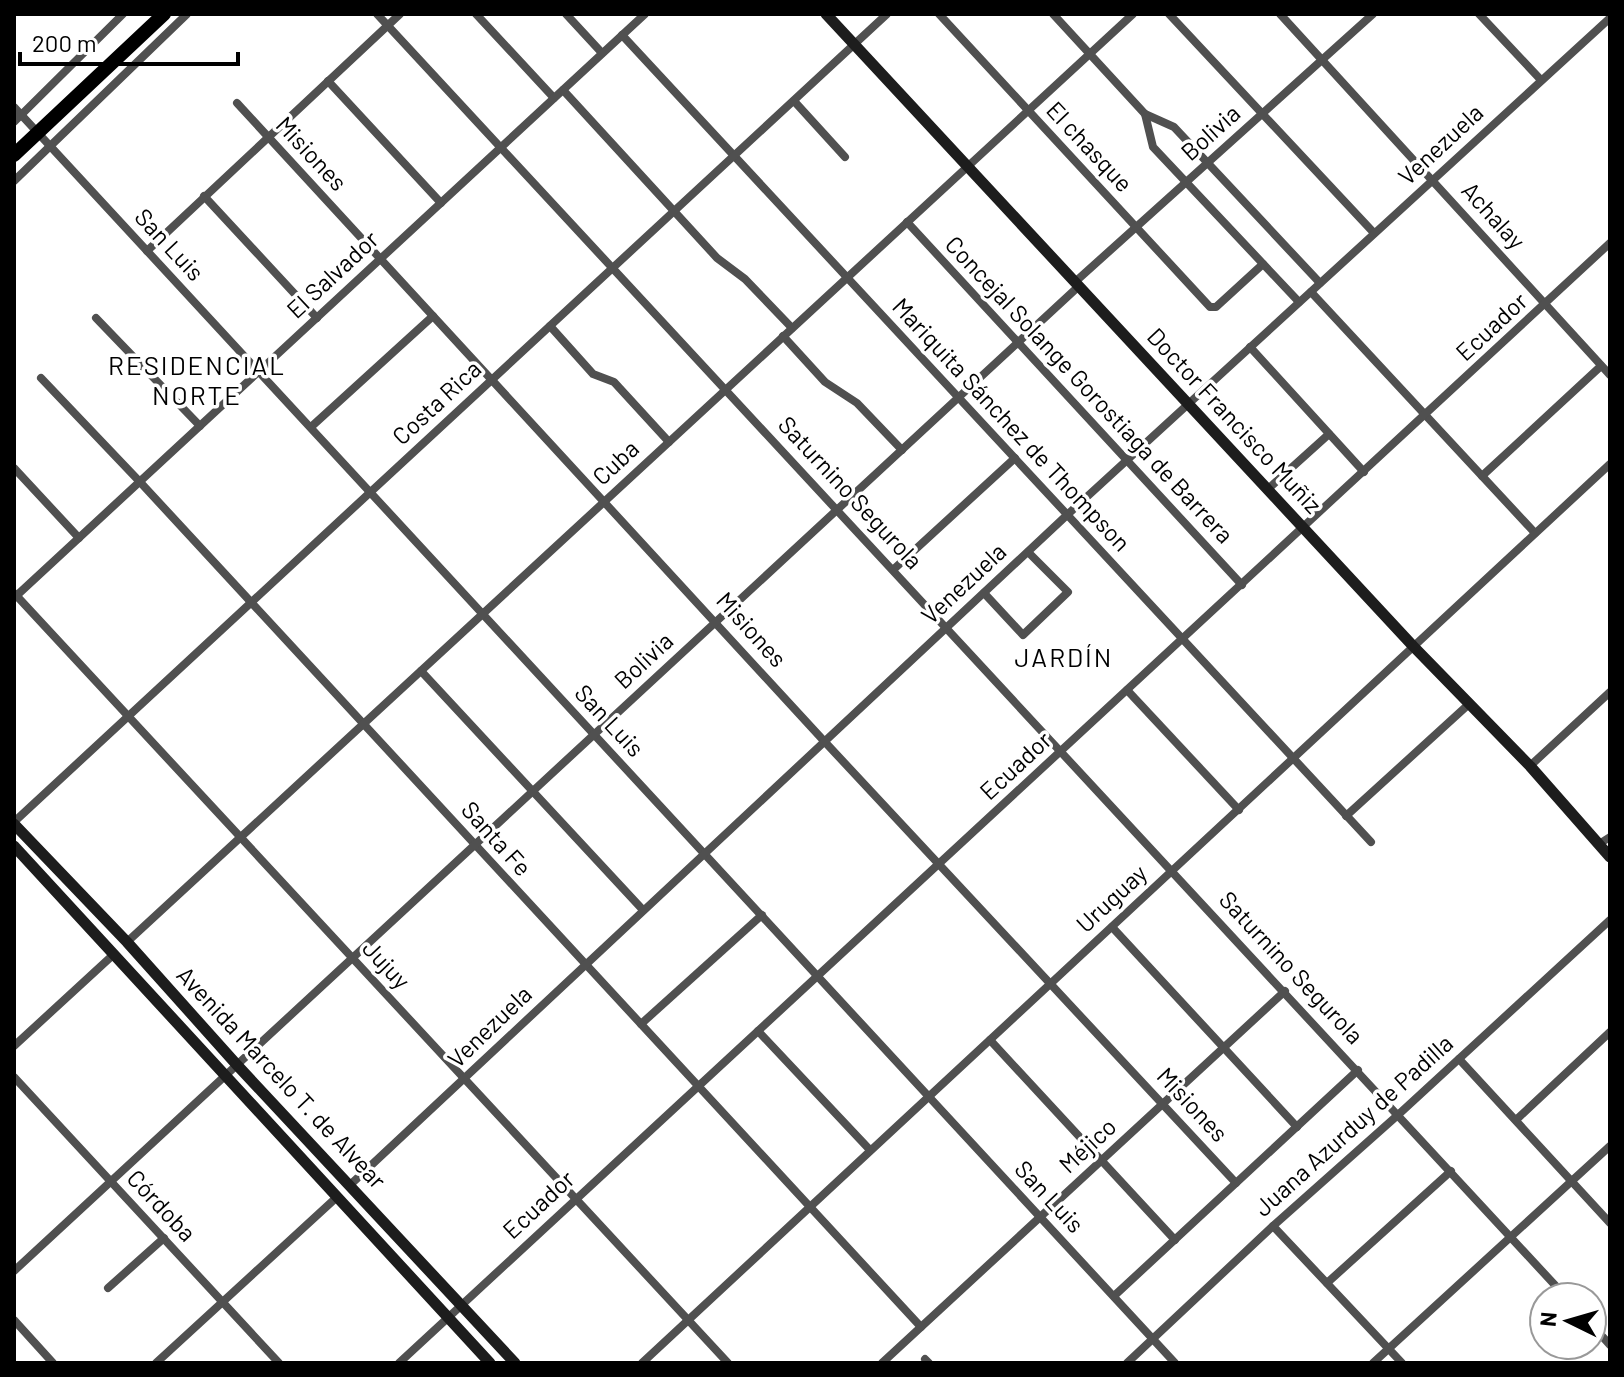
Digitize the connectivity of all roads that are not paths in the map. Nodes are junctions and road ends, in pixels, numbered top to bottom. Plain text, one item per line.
1 (123, 14) edge
2 (187, 14) edge
3 (377, 14) edge
4 (400, 14) edge
5 (476, 14) edge
6 (566, 14) edge
7 (826, 14) edge
8 (887, 14) edge
9 (939, 14) edge
10 (1053, 14) edge
11 (1133, 14) edge
12 (1169, 14) edge
13 (1280, 14) edge
14 (1373, 14) edge
15 (1479, 14) edge
16 (640, 15) edge
17 (155, 17) edge
18 (1610, 18) edge
19 (388, 25) junction
20 (622, 35) junction
21 (854, 44) junction
22 (602, 53) junction
23 (1090, 53) junction
24 (1322, 60) junction
25 (1541, 80) junction
26 (328, 81) junction
27 (563, 90) junction
28 (554, 98) junction
29 (794, 101) junction
30 (237, 103) dead end
31 (14, 107) edge
32 (1028, 110) junction
33 (1145, 114) junction
34 (1262, 114) junction
35 (18, 118) edge
36 (37, 134) junction
37 (267, 136) junction
38 (502, 146) junction
39 (50, 148) junction
40 (14, 155) edge
41 (734, 156) junction
42 (845, 157) dead end
43 (1208, 162) junction
44 (968, 166) junction
45 (1433, 180) junction
46 (14, 181) edge
47 (1186, 182) junction
48 (204, 196) junction
49 (441, 203) junction
50 (674, 212) junction
51 (907, 222) junction
52 (1136, 227) junction
53 (1374, 233) junction
54 (1610, 243) edge
55 (147, 251) junction
56 (380, 259) junction
57 (1263, 264) junction
58 (614, 267) junction
59 (847, 278) junction
60 (1320, 283) junction
61 (1077, 284) junction
62 (1311, 292) junction
63 (1299, 302) junction
64 (1546, 304) junction
65 (433, 316) junction
66 (96, 318) dead end
67 (317, 318) junction
68 (550, 326) junction
69 (792, 328) junction
70 (783, 336) junction
71 (1018, 343) junction
72 (1250, 347) junction
73 (1601, 366) junction
74 (259, 371) junction
75 (1610, 375) edge
76 (41, 378) dead end
77 (492, 380) junction
78 (727, 389) junction
79 (958, 398) junction
80 (1188, 404) junction
81 (1426, 415) junction
82 (200, 426) junction
83 (311, 427) junction
84 (1329, 434) junction
85 (669, 442) junction
86 (902, 450) junction
87 (1015, 458) junction
88 (1126, 460) junction
89 (1610, 464) edge
90 (14, 468) edge
91 (1364, 472) junction
92 (1482, 476) junction
93 (140, 482) junction
94 (1268, 489) junction
95 (371, 492) junction
96 (605, 501) junction
97 (838, 509) junction
98 (1067, 515) junction
99 (1303, 528) junction
100 (1535, 533) junction
101 (79, 538) junction
102 (1028, 552) junction
103 (894, 569) junction
104 (1242, 585) junction
105 (984, 593) junction
106 (15, 596) edge
107 (251, 602) junction
108 (483, 613) junction
109 (716, 621) junction
110 (947, 627) junction
111 (1182, 640) junction
112 (1413, 646) junction
113 (421, 671) junction
114 (1127, 690) junction
115 (1610, 692) edge
116 (1469, 704) junction
117 (128, 716) junction
118 (363, 724) junction
119 (594, 734) junction
120 (824, 741) junction
121 (1062, 750) junction
122 (1294, 759) junction
123 (1530, 766) junction
124 (533, 791) junction
125 (1239, 810) junction
126 (1346, 816) junction
127 (14, 823) edge
128 (240, 837) junction
129 (1610, 837) edge
130 (1371, 842) dead end
131 (475, 844) junction
132 (1599, 844) junction
133 (14, 846) edge
134 (704, 853) junction
135 (1610, 857) edge
136 (939, 863) junction
137 (1173, 870) junction
138 (643, 910) junction
139 (762, 915) junction
140 (1610, 920) edge
141 (1112, 927) junction
142 (127, 942) junction
143 (113, 955) junction
144 (352, 958) junction
145 (585, 965) junction
146 (817, 976) junction
147 (1052, 982) junction
148 (1285, 991) junction
149 (641, 1024) junction
150 (758, 1031) junction
151 (1610, 1032) edge
152 (990, 1040) junction
153 (14, 1046) edge
154 (1223, 1049) junction
155 (1459, 1059) junction
156 (237, 1065) junction
157 (1358, 1070) junction
158 (225, 1076) junction
159 (14, 1077) edge
160 (464, 1079) junction
161 (697, 1087) junction
162 (928, 1096) junction
163 (1164, 1103) junction
164 (1399, 1114) junction
165 (1516, 1120) junction
166 (1297, 1127) junction
167 (1610, 1146) edge
168 (870, 1150) junction
169 (1102, 1161) junction
170 (1451, 1171) junction
171 (111, 1181) junction
172 (1571, 1181) junction
173 (1236, 1183) junction
174 (350, 1185) junction
175 (337, 1197) junction
176 (575, 1198) junction
177 (809, 1207) junction
178 (1040, 1217) junction
179 (1610, 1223) edge
180 (1273, 1226) junction
181 (1511, 1236) junction
182 (164, 1238) junction
183 (1175, 1240) junction
184 (14, 1271) edge
185 (1552, 1281) edge
186 (1327, 1283) junction
187 (108, 1288) dead end
188 (1114, 1296) junction
189 (223, 1302) junction
190 (462, 1305) junction
191 (449, 1317) junction
192 (14, 1320) edge
193 (688, 1320) junction
194 (921, 1327) junction
195 (1153, 1339) junction
196 (1389, 1348) junction
197 (1143, 1349) junction
198 (53, 1363) edge
199 (156, 1363) edge
200 (279, 1363) edge
201 (399, 1363) edge
202 (490, 1363) edge
203 (515, 1363) edge
204 (642, 1363) edge
205 (728, 1363) edge
206 (882, 1363) edge
207 (1127, 1363) edge
208 (1141, 1363) edge
209 (1175, 1363) edge
210 (1373, 1363) edge
211 (1402, 1363) edge

1 - 35 street
2 - 39 street
3 - 19 street, Saturnino Segurola
4 - 19 street
5 - 28 street
6 - 22 street
7 - 21 main road, Doctor Francisco Muñiz
8 - 21 street, Costa Rica
9 - 32 street, El chasque
10 - 23 street
11 - 23 street, Cuba
12 - 34 street
13 - 24 street, Achalay
14 - 24 street, Bolivia
15 - 25 street
16 - 20 street, El Salvador
17 - 36 highway
18 - 25 street, Venezuela
19 - 26 street
19 - 38 street, Saturnino Segurola
20 - 22 street, El Salvador
20 - 41 street, Mariquita Sánchez de Thompson
21 - 29 street, Costa Rica
21 - 44 main road, Doctor Francisco Muñiz
22 - 27 street, El Salvador
23 - 32 street, Cuba
23 - 33 street
24 - 34 street, Bolivia
24 - 45 street, Achalay
25 - 45 street, Venezuela
26 - 37 street
26 - 49 street
27 - 28 street, El Salvador
27 - 50 street
28 - 38 street, El Salvador
29 - 41 street, Costa Rica
29 - 42 street
30 - 37 street, Misiones
31 - 35 street, San Luis
32 - 44 street, Cuba
32 - 52 street, El chasque
33 - 43 street
33 - 47 street
34 - 43 street, Bolivia
34 - 53 street
35 - 36 street, San Luis
36 - 39 street, San Luis
36 - 40 highway
37 - 48 street
37 - 56 street, Misiones
38 - 49 street, El Salvador
38 - 58 street, Saturnino Segurola
39 - 46 street
39 - 55 street, San Luis
41 - 50 street, Costa Rica
41 - 59 street, Mariquita Sánchez de Thompson
43 - 47 street, Bolivia
43 - 60 street
44 - 51 street, Cuba
44 - 61 main road, Doctor Francisco Muñiz
45 - 53 street, Venezuela
45 - 64 street, Achalay
47 - 52 street, Bolivia
47 - 57 street
48 - 55 street
48 - 67 street
49 - 56 street, El Salvador
50 - 58 street, Costa Rica
50 - 69 street
51 - 59 street, Cuba
51 - 71 street, Concejal Solange Gorostiaga de Barrera
52 - 57 street, El chasque
52 - 61 street, Bolivia
53 - 60 street, Venezuela
54 - 64 street, Ecuador
55 - 74 street, San Luis
56 - 65 street, Misiones
56 - 67 street, El Salvador
57 - 63 street
58 - 68 street, Costa Rica
58 - 78 street, Saturnino Segurola
59 - 69 street, Cuba
59 - 79 street, Mariquita Sánchez de Thompson
60 - 62 street, Venezuela
61 - 71 street, Bolivia
61 - 80 main road, Doctor Francisco Muñiz
62 - 63 street, Venezuela
62 - 81 street
63 - 72 street, Venezuela
64 - 73 street, Achalay
64 - 81 street, Ecuador
65 - 77 street, Misiones
65 - 83 street
66 - 82 street
67 - 74 street, El Salvador
68 - 77 street, Costa Rica
68 - 85 street
69 - 70 street, Cuba
70 - 78 street, Cuba
70 - 86 street
71 - 79 street, Bolivia
71 - 88 street, Concejal Solange Gorostiaga de Barrera
72 - 80 street, Venezuela
72 - 84 street
73 - 75 street, Achalay
73 - 92 street
74 - 82 street, El Salvador
74 - 83 street, San Luis
76 - 93 street, Santa Fe
77 - 95 street, Costa Rica
77 - 96 street, Misiones
78 - 85 street, Cuba
78 - 97 street, Saturnino Segurola
79 - 86 street, Bolivia
79 - 87 street, Mariquita Sánchez de Thompson
80 - 88 street, Venezuela
80 - 94 main road, Doctor Francisco Muñiz
81 - 91 street, Ecuador
81 - 92 street
82 - 93 street, El Salvador
83 - 95 street, San Luis
84 - 91 street
84 - 94 street
85 - 96 street, Cuba
86 - 97 street, Bolivia
87 - 98 street, Mariquita Sánchez de Thompson
87 - 103 street
88 - 98 street, Venezuela
88 - 104 street, Concejal Solange Gorostiaga de Barrera
89 - 100 street, Uruguay
90 - 101 street
91 - 99 street, Ecuador
92 - 100 street
93 - 101 street, El Salvador
93 - 107 street, Santa Fe
94 - 99 main road, Doctor Francisco Muñiz
95 - 107 street, Costa Rica
95 - 108 street, San Luis
96 - 108 street, Cuba
96 - 109 street, Misiones
97 - 103 street, Saturnino Segurola
97 - 109 street, Bolivia
98 - 102 street, Venezuela
98 - 111 street, Mariquita Sánchez de Thompson
99 - 104 street, Ecuador
99 - 112 main road, Doctor Francisco Muñiz
100 - 112 street, Uruguay
101 - 106 street, El Salvador
102 - 105 street, Venezuela
102 - 105 street
103 - 110 street, Saturnino Segurola
104 - 111 street, Ecuador
105 - 110 street, Venezuela
106 - 117 street, Jujuy
107 - 117 street, Costa Rica
107 - 118 street, Santa Fe
108 - 113 street, Cuba
108 - 119 street, San Luis
109 - 119 street, Bolivia
109 - 120 street, Misiones
110 - 120 street, Venezuela
110 - 121 street, Saturnino Segurola
111 - 114 street, Ecuador
111 - 122 street, Mariquita Sánchez de Thompson
112 - 116 main road, Doctor Francisco Muñiz
112 - 122 street, Uruguay
113 - 118 street, Cuba
113 - 124 street
114 - 121 street, Ecuador
114 - 125 street
115 - 123 street
116 - 123 main road, Doctor Francisco Muñiz
116 - 126 street
117 - 127 street, Costa Rica
117 - 128 street, Jujuy
118 - 128 street, Cuba
118 - 131 street, Santa Fe
119 - 124 street, Bolivia
119 - 134 street, San Luis
120 - 134 street, Venezuela
120 - 136 street, Misiones
121 - 136 street, Ecuador
121 - 137 street, Saturnino Segurola
122 - 125 street, Uruguay
122 - 126 street, Mariquita Sánchez de Thompson
123 - 132 main road, Doctor Francisco Muñiz
124 - 131 street, Bolivia
124 - 138 street
125 - 137 street, Uruguay
126 - 130 street, Mariquita Sánchez de Thompson
127 - 142 main road, Avenida Marcelo T. de Alvear
128 - 142 street, Cuba
128 - 144 street, Jujuy
129 - 132 street
131 - 144 street, Bolivia
131 - 145 street, Santa Fe
132 - 135 main road, Doctor Francisco Muñiz
133 - 143 main road, Avenida Marcelo T. de Alvear
134 - 138 street, Venezuela
134 - 139 street, San Luis
136 - 146 street, Ecuador
136 - 147 street, Misiones
137 - 141 street, Uruguay
137 - 148 street, Saturnino Segurola
138 - 145 street, Venezuela
139 - 146 street, San Luis
139 - 149 street
140 - 155 street, Juana Azurduy de Padilla
141 - 147 street, Uruguay
141 - 154 street
142 - 156 main road, Avenida Marcelo T. de Alvear
143 - 153 street
143 - 158 main road, Avenida Marcelo T. de Alvear
144 - 156 street, Bolivia
144 - 160 street, Jujuy
145 - 149 street, Santa Fe
145 - 160 street, Venezuela
146 - 150 street, Ecuador
146 - 162 street, San Luis
147 - 152 street, Uruguay
147 - 163 street, Misiones
148 - 154 street, Méjico
148 - 157 street, Saturnino Segurola
149 - 161 street, Santa Fe
150 - 161 street, Ecuador
150 - 168 street
151 - 165 street
152 - 162 street, Uruguay
152 - 169 street
154 - 163 street, Méjico
154 - 166 street
155 - 164 street, Juana Azurduy de Padilla
155 - 165 street
156 - 158 street, Bolivia
156 - 174 main road, Avenida Marcelo T. de Alvear
157 - 164 street, Saturnino Segurola
157 - 166 street
158 - 171 street, Bolivia
158 - 175 main road, Avenida Marcelo T. de Alvear
159 - 171 street, Córdoba
160 - 174 street, Venezuela
160 - 176 street, Jujuy
161 - 176 street, Ecuador
161 - 177 street, Santa Fe
162 - 168 street, Uruguay
162 - 178 street, San Luis
163 - 169 street, Méjico
163 - 173 street, Misiones
164 - 170 street, Saturnino Segurola
164 - 180 street, Juana Azurduy de Padilla
165 - 172 street
166 - 173 street
167 - 172 street
168 - 177 street, Uruguay
169 - 178 street, Méjico
169 - 183 street
170 - 181 street, Saturnino Segurola
170 - 186 street
171 - 182 street, Córdoba
171 - 184 street, Bolivia
172 - 179 street
172 - 181 street
173 - 183 street
174 - 190 main road, Avenida Marcelo T. de Alvear
175 - 189 street
175 - 191 main road, Avenida Marcelo T. de Alvear
176 - 190 street, Ecuador
176 - 193 street, Jujuy
177 - 193 street, Uruguay
177 - 194 street, Santa Fe
178 - 188 street, San Luis
178 - 194 street, Méjico
180 - 186 street
180 - 195 street, Juana Azurduy de Padilla
181 - 185 street, Saturnino Segurola
181 - 196 street
182 - 187 street
182 - 189 street, Córdoba
183 - 188 street
186 - 196 street
188 - 195 street, San Luis
189 - 199 street
189 - 200 street, Córdoba
190 - 191 street, Ecuador
190 - 203 main road, Avenida Marcelo T. de Alvear
191 - 201 street, Ecuador
191 - 202 main road, Avenida Marcelo T. de Alvear
192 - 198 street
193 - 204 street, Uruguay
193 - 205 street, Jujuy
194 - 206 street, Méjico
195 - 197 street, Juana Azurduy de Padilla
195 - 209 street, San Luis
196 - 210 street
196 - 211 street
197 - 207 street, Juana Azurduy de Padilla
197 - 208 street

